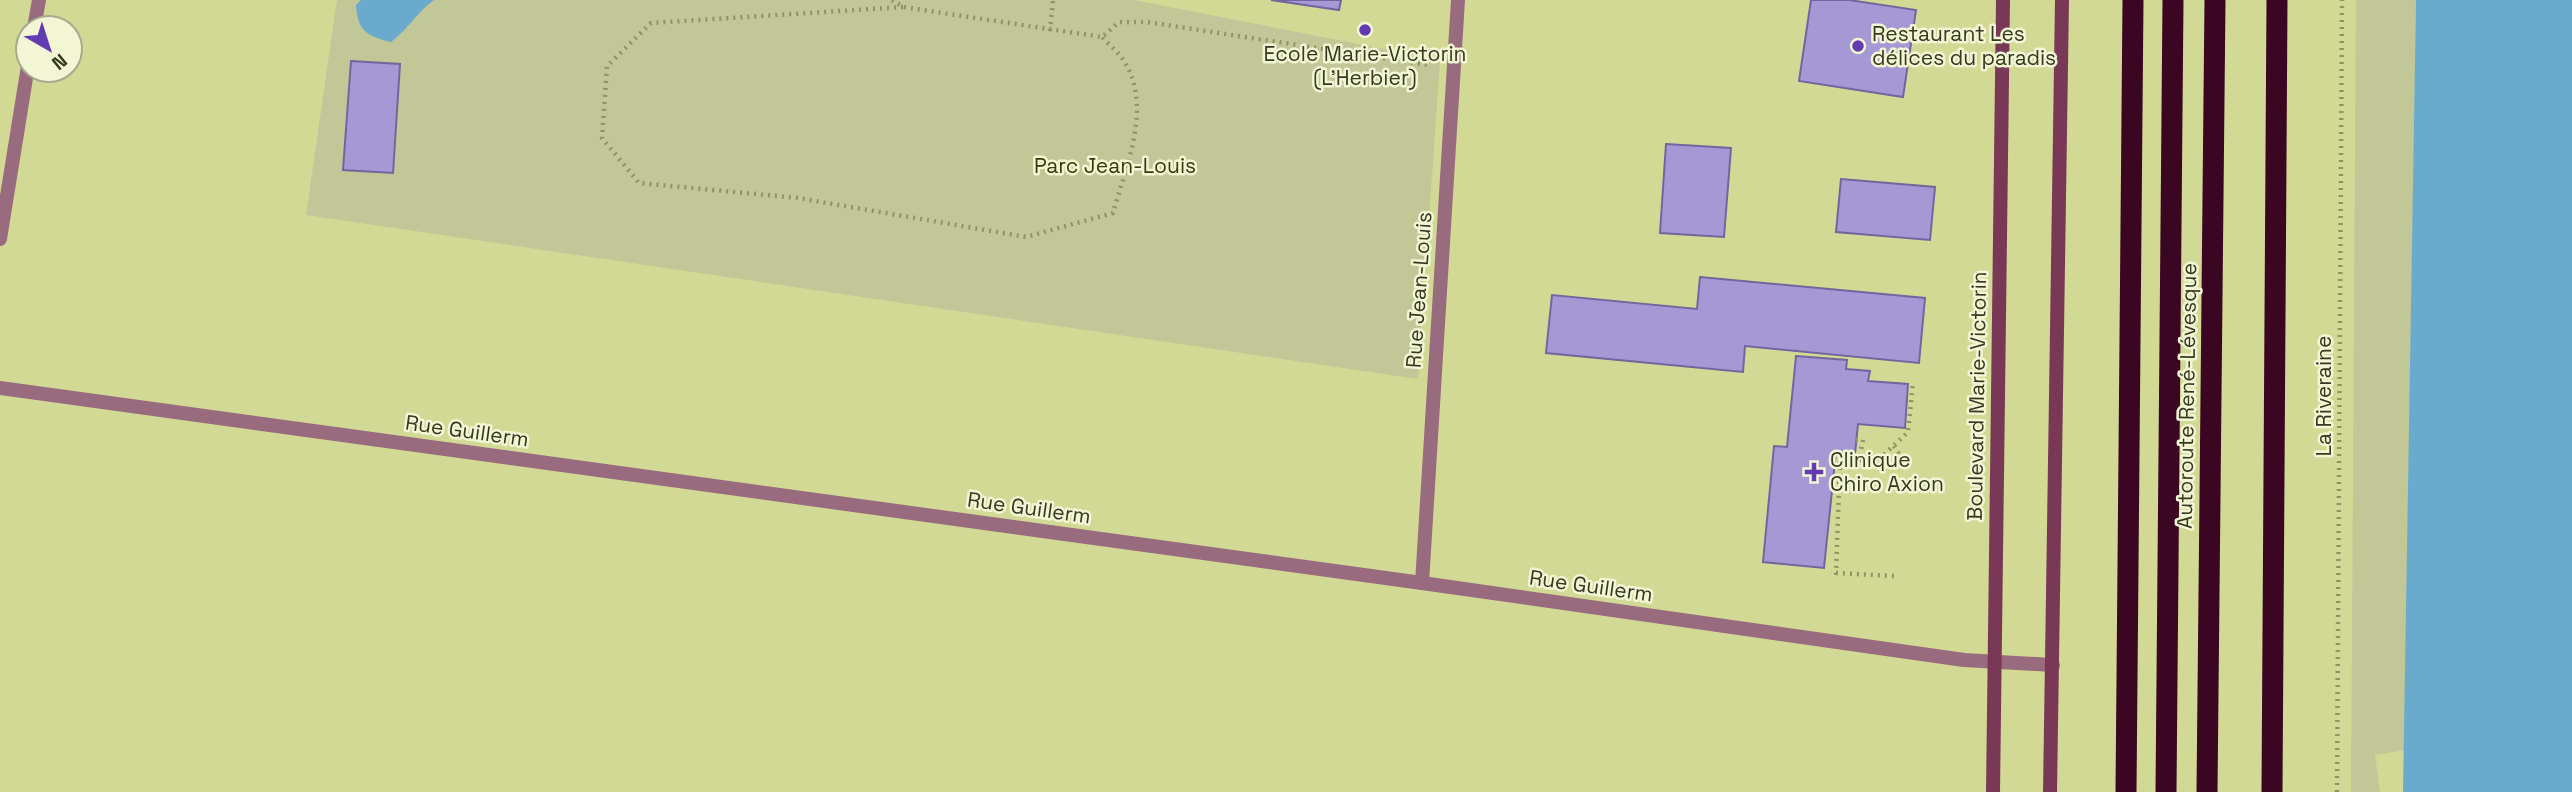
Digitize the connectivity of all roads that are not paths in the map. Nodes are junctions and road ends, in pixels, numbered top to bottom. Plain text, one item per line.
1 (1458, 0) edge
2 (2003, 0) edge
3 (2062, 0) edge
4 (2133, 0) edge
5 (2172, 0) edge
6 (2215, 0) edge
7 (2277, 0) edge
8 (25, 84) edge
9 (0, 239) edge
10 (0, 388) edge
11 (1422, 583) junction
12 (1994, 663) junction
13 (2053, 665) junction
14 (1993, 792) edge
15 (2050, 792) edge
16 (2126, 792) edge
17 (2165, 792) edge
18 (2207, 792) edge
19 (2272, 792) edge

1 - 11 street, Rue Jean-Louis
2 - 12 street, Boulevard Marie-Victorin
3 - 13 street
4 - 16 highway
5 - 17 highway
6 - 18 highway, Autoroute René-Lévesque
7 - 19 highway
8 - 9 street
10 - 11 street, Rue Guillerm
11 - 12 street, Rue Guillerm
12 - 13 street, Rue Guillerm
12 - 14 street, Boulevard Marie-Victorin
13 - 15 street

